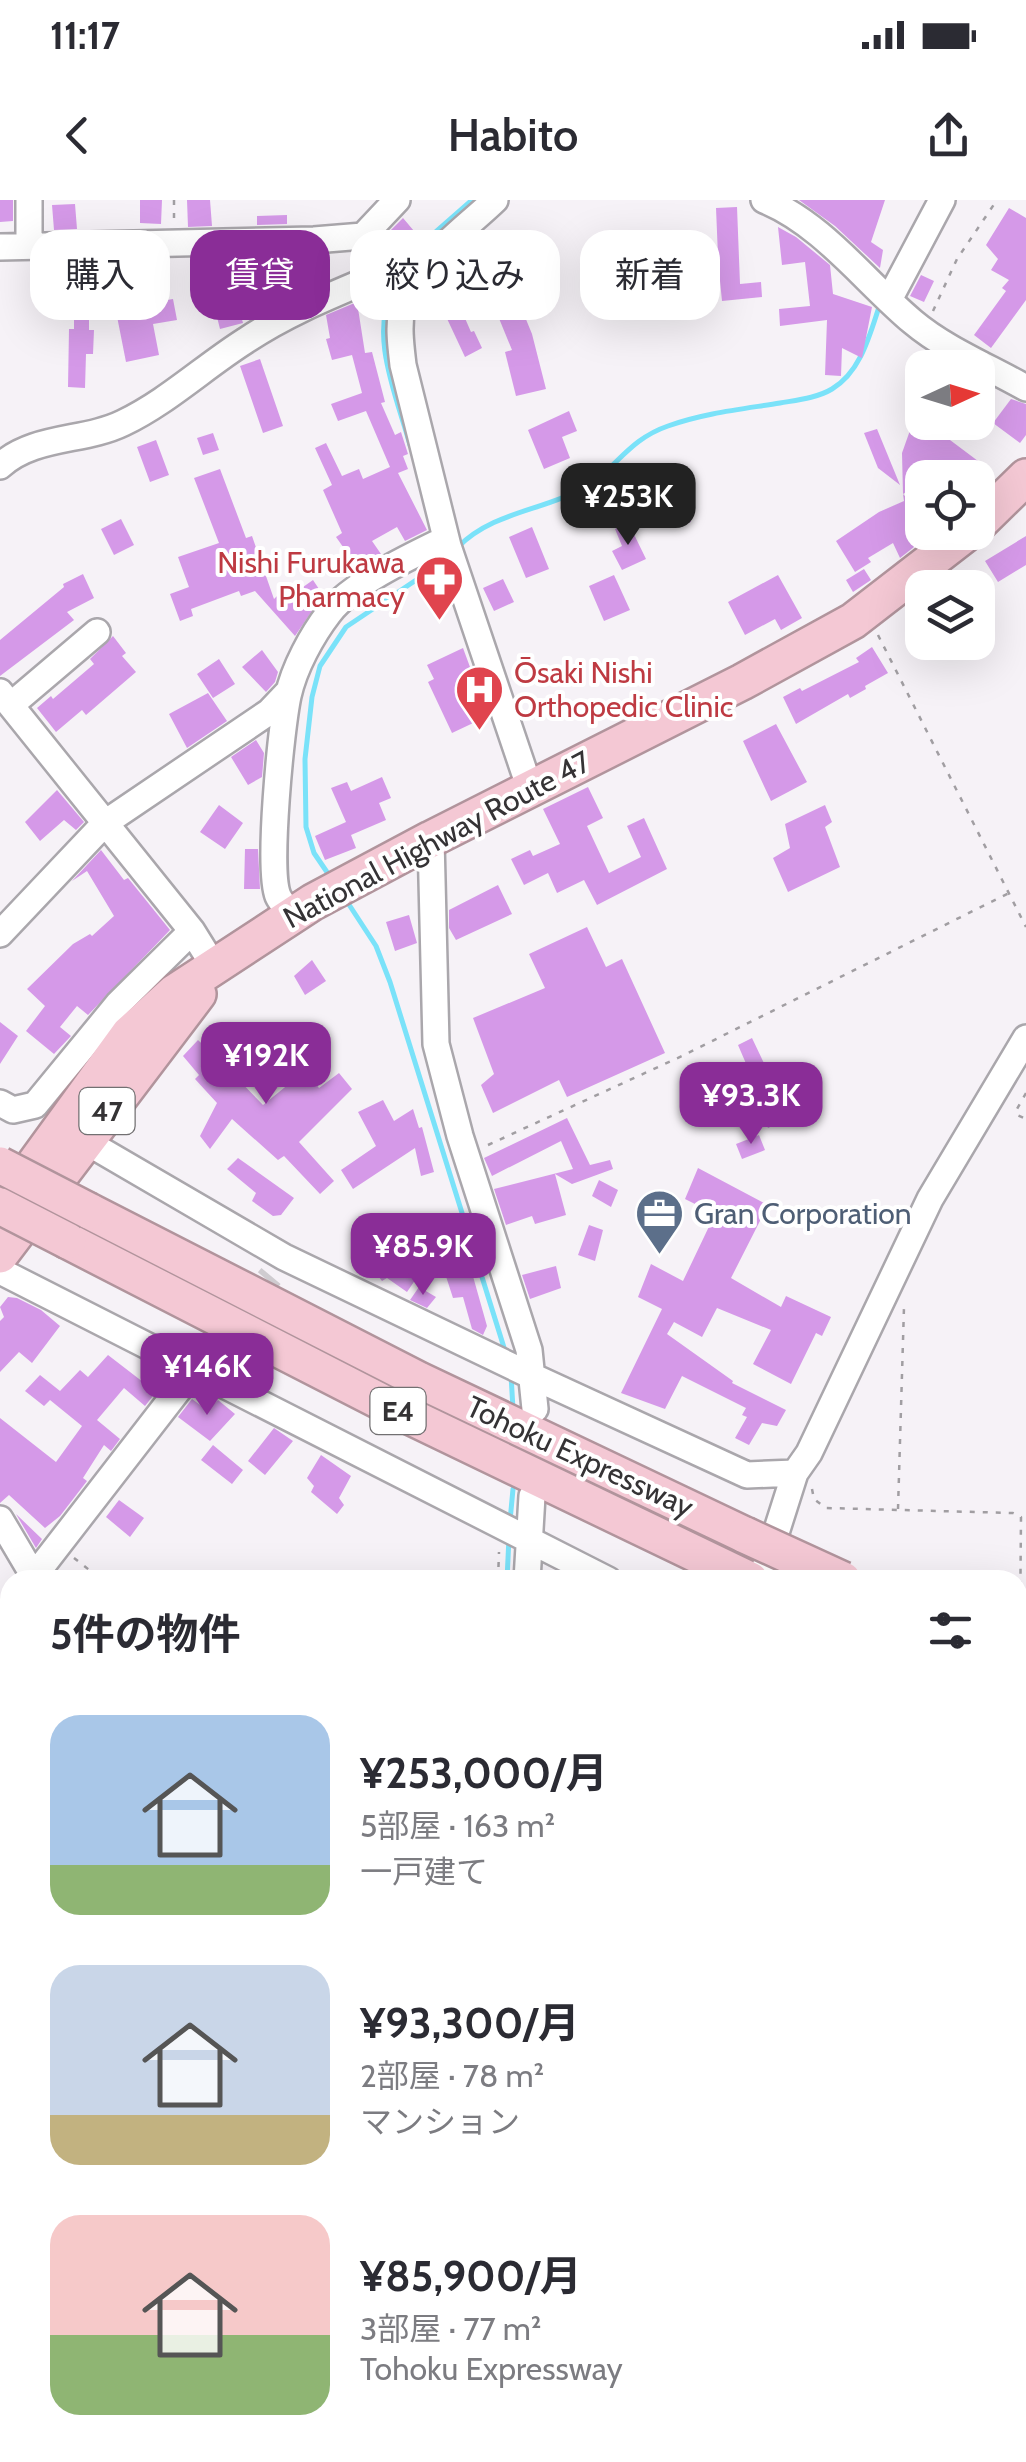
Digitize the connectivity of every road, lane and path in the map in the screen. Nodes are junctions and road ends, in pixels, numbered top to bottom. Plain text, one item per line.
1 (29, 200) edge
2 (397, 200) edge
3 (495, 200) edge
4 (764, 200) edge
5 (942, 200) edge
6 (997, 200) edge
7 (368, 230) edge
8 (463, 230) edge
9 (350, 237) edge
10 (170, 243) edge
11 (30, 246) joint
12 (0, 247) edge
13 (350, 293) edge
14 (884, 294) junction
15 (402, 320) edge
16 (924, 331) junction
17 (1026, 388) edge
18 (2, 459) edge
19 (1026, 477) edge
20 (995, 507) edge
21 (449, 549) junction
22 (945, 550) edge
23 (865, 612) junction
24 (97, 632) dead end
25 (288, 692) junction
26 (5, 698) edge
27 (530, 789) junction
28 (105, 823) junction
29 (431, 839) junction
30 (1009, 893) junction
31 (302, 909) junction
32 (1026, 928) edge
33 (192, 931) junction
34 (0, 934) edge
35 (215, 968) junction
36 (1026, 1038) edge
37 (1026, 1094) edge
38 (0, 1103) edge
39 (1026, 1120) edge
40 (85, 1141) junction
41 (46, 1147) junction
42 (466, 1155) junction
43 (0, 1165) edge
44 (0, 1189) edge
45 (0, 1209) edge
46 (2, 1273) edge
47 (904, 1307) dead end
48 (210, 1350) tunnel mouth
49 (517, 1368) junction
50 (193, 1371) junction
51 (536, 1409) dead end
52 (798, 1470) junction
53 (532, 1496) dead end
54 (898, 1508) junction
55 (0, 1519) edge
56 (512, 1530) junction
57 (56, 1544) junction
58 (30, 1570) edge
59 (40, 1570) edge
60 (89, 1570) edge
61 (501, 1570) edge
62 (524, 1570) edge
63 (589, 1570) edge
64 (733, 1570) edge
65 (751, 1570) edge
66 (820, 1570) edge
67 (1022, 1570) edge

1 - 11 street
2 - 7 street
3 - 8 street
4 - 14 street
5 - 14 street
6 - 16 path
9 - 10 street
11 - 12 street
13 - 18 street
14 - 16 street
15 - 21 street
16 - 17 street
19 - 20 highway
21 - 25 street
21 - 27 street
22 - 23 highway, National Highway Route 47 / 47
23 - 27 highway, National Highway Route 47 / 47
23 - 30 path
24 - 26 street
25 - 28 street
25 - 31 street
26 - 28 street
27 - 29 highway, National Highway Route 47 / 47
28 - 33 street
28 - 34 street
29 - 31 highway, National Highway Route 47 / 47
29 - 42 street
30 - 32 path
30 - 42 path
31 - 35 highway, National Highway Route 47 / 47
33 - 35 street
33 - 38 street
35 - 40 highway, National Highway Route 47 / 47
35 - 41 highway, National Highway Route 47 / 47
36 - 52 street
37 - 39 path
40 - 46 highway, National Highway Route 47 / 47
40 - 49 street
41 - 44 highway
41 - 45 highway, National Highway Route 47 / 47
42 - 49 street
43 - 66 highway, Tohoku Expressway / E4, bridge
45 - 64 highway, Tohoku Expressway / E4, bridge
46 - 50 street
47 - 54 path
48 - 50 street
49 - 51 street
49 - 52 street
50 - 56 street
50 - 57 street
52 - 54 path
52 - 65 street
53 - 56 street
54 - 67 path
55 - 58 street
56 - 61 path
56 - 62 street
56 - 63 street
57 - 59 street
57 - 60 path

